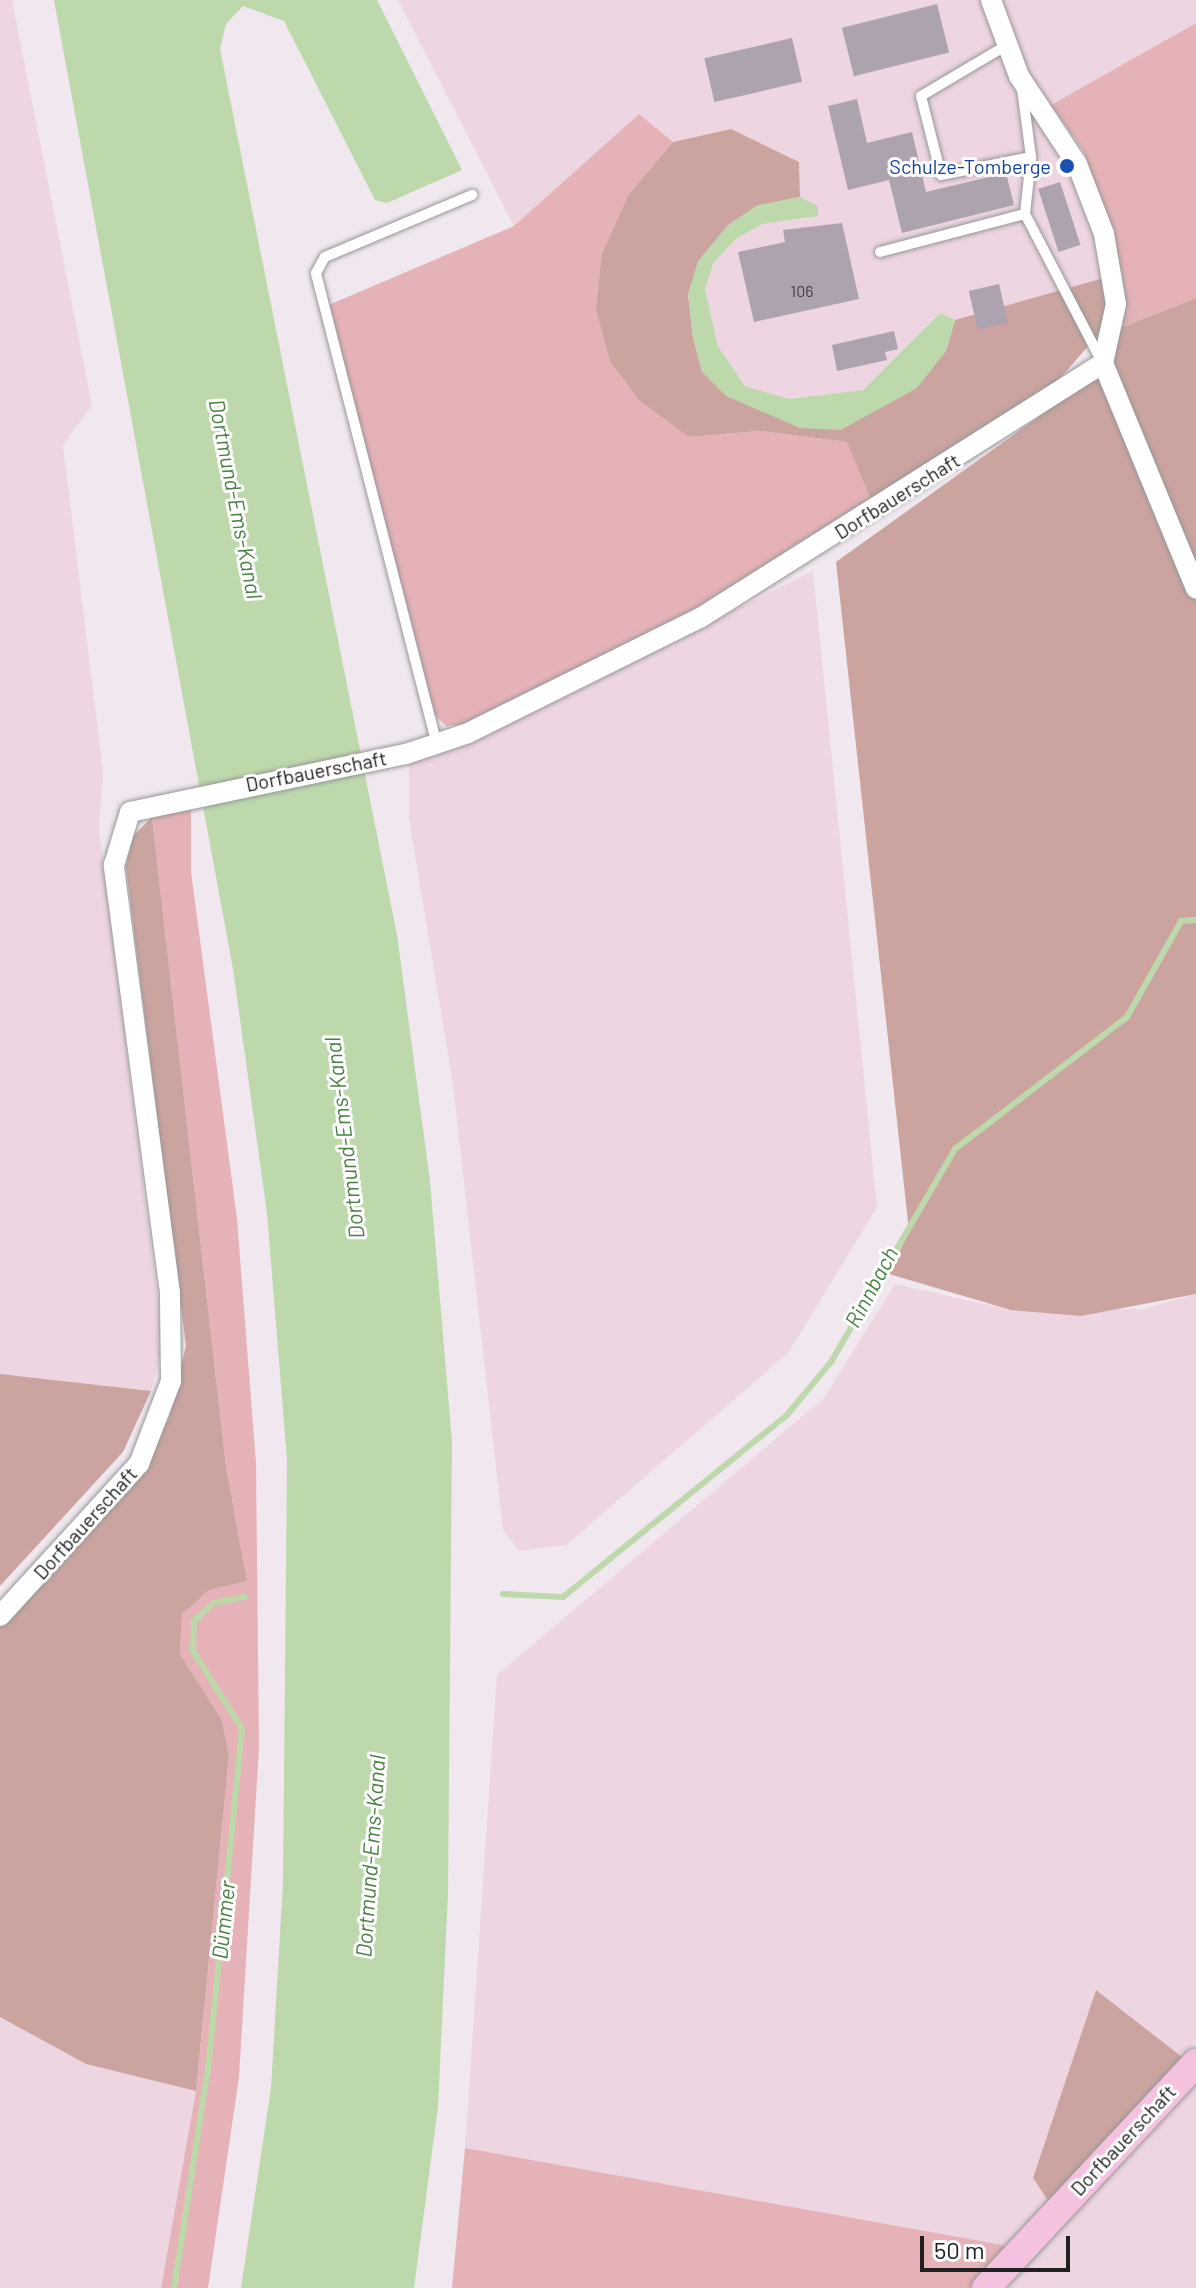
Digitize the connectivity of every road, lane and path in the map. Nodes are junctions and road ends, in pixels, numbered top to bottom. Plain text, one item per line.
1 (991, 0) edge
2 (1007, 45) junction
3 (1019, 76) junction
4 (1031, 157) junction
5 (472, 195) dead end
6 (1025, 214) junction
7 (880, 252) dead end
8 (1103, 363) junction
9 (1196, 589) edge
10 (437, 745) junction
11 (0, 1616) edge
12 (1196, 2063) edge
13 (986, 2288) edge

1 - 2 street
2 - 3 street
2 - 4 lane
3 - 4 lane
3 - 8 street
4 - 6 lane
5 - 10 lane
6 - 7 lane
6 - 8 lane
8 - 9 street
8 - 10 street, Dorfbauerschaft
10 - 11 street, Dorfbauerschaft
12 - 13 street, Dorfbauerschaft

